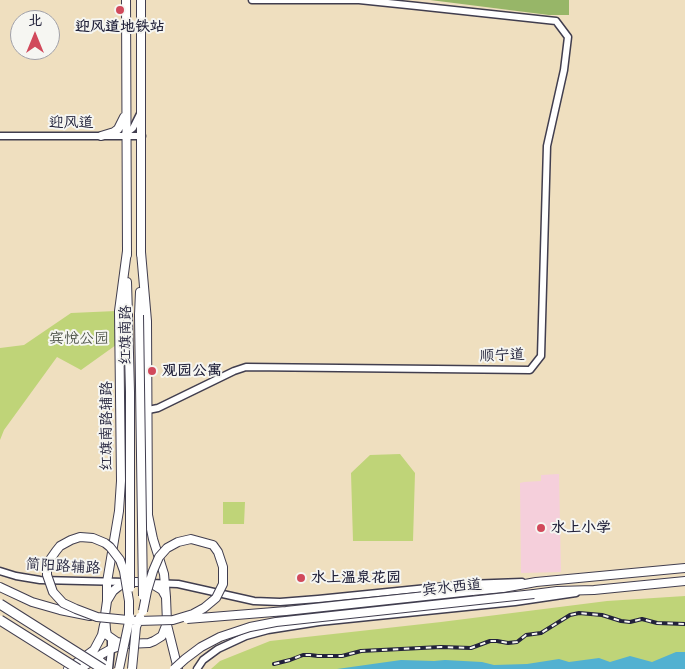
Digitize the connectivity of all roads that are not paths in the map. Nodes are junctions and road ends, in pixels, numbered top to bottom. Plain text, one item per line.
1 (126, 0) edge
2 (141, 0) edge
3 (252, 0) edge
4 (126, 108) junction
5 (142, 108) junction
6 (0, 136) edge
7 (125, 136) junction
8 (101, 138) junction
9 (142, 138) junction
10 (0, 140) edge
11 (127, 252) junction
12 (141, 252) junction
13 (148, 410) junction
14 (685, 568) edge
15 (0, 571) edge
16 (685, 581) edge
17 (107, 582) junction
18 (125, 582) junction
19 (149, 582) junction
20 (536, 582) junction
21 (165, 584) junction
22 (0, 587) edge
23 (594, 590) junction
24 (166, 596) junction
25 (107, 601) junction
26 (0, 604) edge
27 (143, 611) junction
28 (97, 617) junction
29 (129, 619) junction
30 (0, 620) edge
31 (170, 622) junction
32 (105, 623) junction
33 (110, 638) junction
34 (126, 644) junction
35 (111, 649) junction
36 (81, 667) edge
37 (132, 667) edge
38 (68, 669) edge
39 (106, 669) edge
40 (118, 669) edge
41 (174, 669) edge
42 (178, 669) edge
43 (197, 669) edge

1 - 4 main road, 红旗南路
2 - 5 main road, 红旗南路
3 - 13 street, 顺宁道
4 - 7 main road, 红旗南路
4 - 8 main road
5 - 7 street
5 - 9 main road, 红旗南路
6 - 8 street, 迎风道
7 - 8 street, 迎风道
7 - 9 street, 迎风道
7 - 11 main road, 红旗南路
8 - 10 street, 迎风道
9 - 12 main road, 红旗南路
11 - 17 main road, 红旗南路辅路
11 - 29 main road, 红旗南路, bridge
12 - 13 main road
12 - 27 main road, 红旗南路, bridge
13 - 21 main road
14 - 20 main road, 宾水西道
15 - 17 street, 简阳路辅路
16 - 23 main road, 宾水西道
17 - 18 street, 简阳路辅路
17 - 25 main road, 红旗南路辅路
18 - 19 main road
18 - 25 main road
19 - 21 street
19 - 24 main road
20 - 21 street
20 - 31 main road, 宾水西道, bridge
21 - 24 main road
22 - 28 main road, bridge
23 - 41 main road, 宾水西道, bridge
23 - 43 street
24 - 31 main road
25 - 32 main road, 红旗南路辅路
26 - 39 highway, bridge
27 - 31 main road, bridge
27 - 37 main road, 红旗南路, bridge
28 - 29 main road, bridge
28 - 31 main road, bridge
29 - 40 main road, 红旗南路, bridge
30 - 36 highway, bridge
31 - 34 main road
31 - 42 main road
32 - 33 main road
32 - 38 main road
33 - 34 main road
33 - 35 street
34 - 35 main road
35 - 36 main road
35 - 39 street
36 - 39 main road

